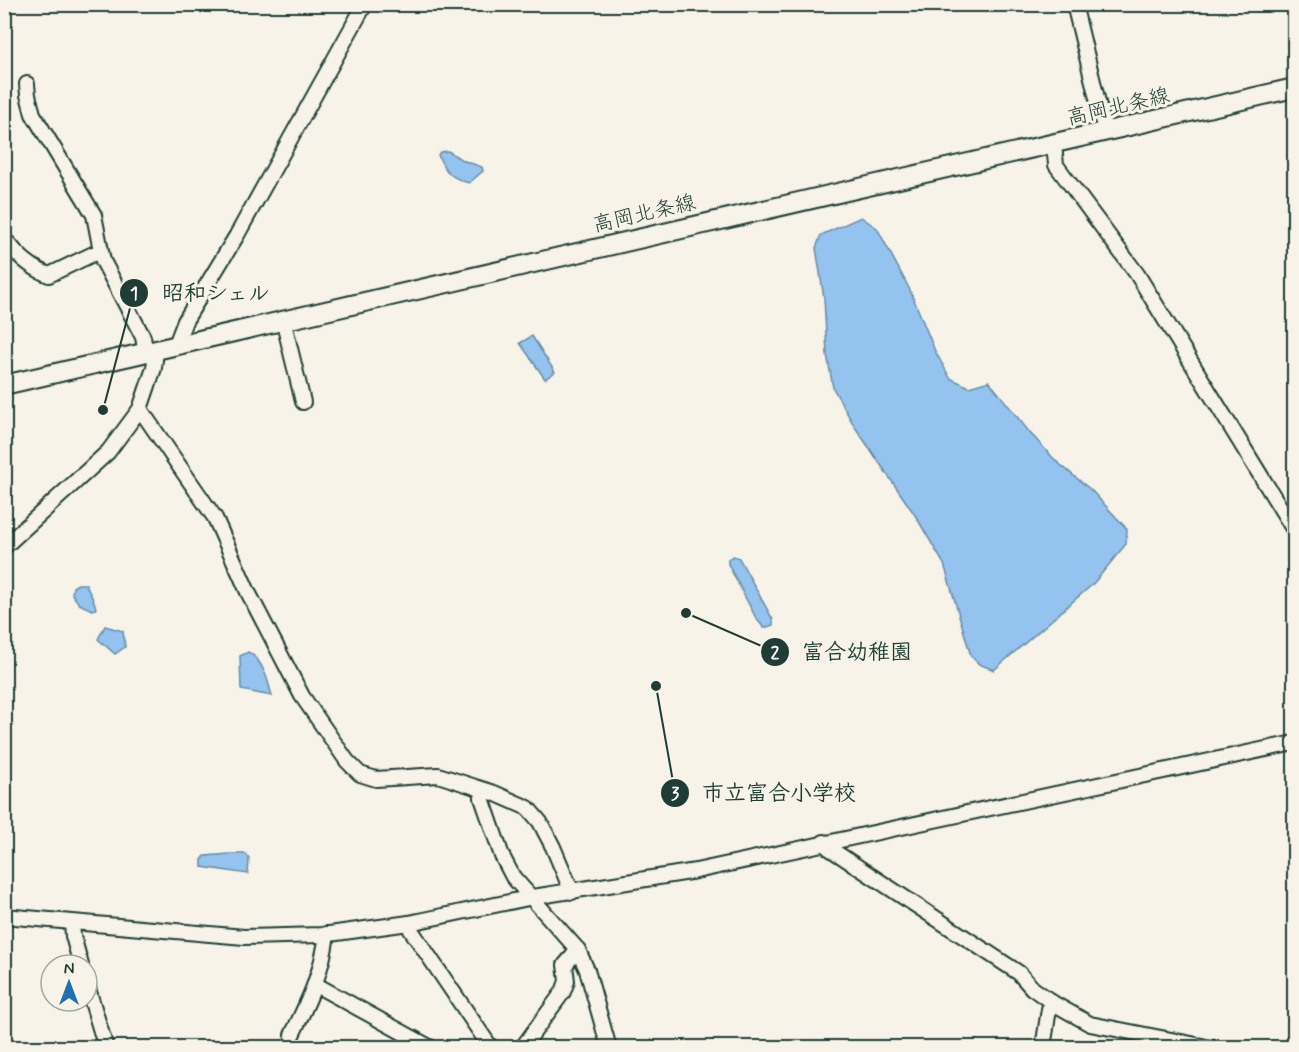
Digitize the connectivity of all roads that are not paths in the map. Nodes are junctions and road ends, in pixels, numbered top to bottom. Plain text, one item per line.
1 (364, 4) edge
2 (1074, 4) edge
3 (27, 84) dead end
4 (1294, 88) edge
5 (1105, 131) junction
6 (1054, 144) junction
7 (9, 244) dead end
8 (100, 253) junction
9 (283, 319) junction
10 (175, 347) junction
11 (151, 352) junction
12 (4, 385) edge
13 (303, 402) dead end
14 (140, 409) junction
15 (1294, 530) edge
16 (4, 547) edge
17 (1294, 743) edge
18 (484, 790) junction
19 (824, 842) junction
20 (572, 892) junction
21 (530, 898) junction
22 (4, 916) edge
23 (72, 923) junction
24 (410, 923) junction
25 (327, 934) junction
26 (578, 950) junction
27 (78, 953) edge
28 (316, 985) junction
29 (1053, 1003) junction
30 (96, 1013) edge
31 (292, 1035) dead end
32 (106, 1047) edge
33 (431, 1047) edge
34 (491, 1047) edge
35 (522, 1047) edge
36 (609, 1047) edge
37 (1043, 1047) edge
38 (1212, 1047) edge

1 - 10 street
2 - 5 street
3 - 8 street
4 - 5 main road, 高岡北条線
5 - 6 main road, 高岡北条線
6 - 9 main road, 高岡北条線
6 - 15 street
7 - 8 street
8 - 11 street
9 - 10 main road, 高岡北条線
9 - 13 street
10 - 11 main road, 高岡北条線
11 - 12 main road, 高岡北条線
11 - 14 street
14 - 16 street
14 - 18 street
17 - 19 street
18 - 20 street
18 - 21 street
19 - 20 street
19 - 29 street
20 - 21 street
21 - 24 street
21 - 26 street
22 - 23 street
23 - 25 street
23 - 27 street
24 - 25 street
24 - 34 street
25 - 28 street
26 - 35 street
26 - 36 street
28 - 31 street
28 - 33 street
29 - 37 street
29 - 38 street
30 - 32 street

